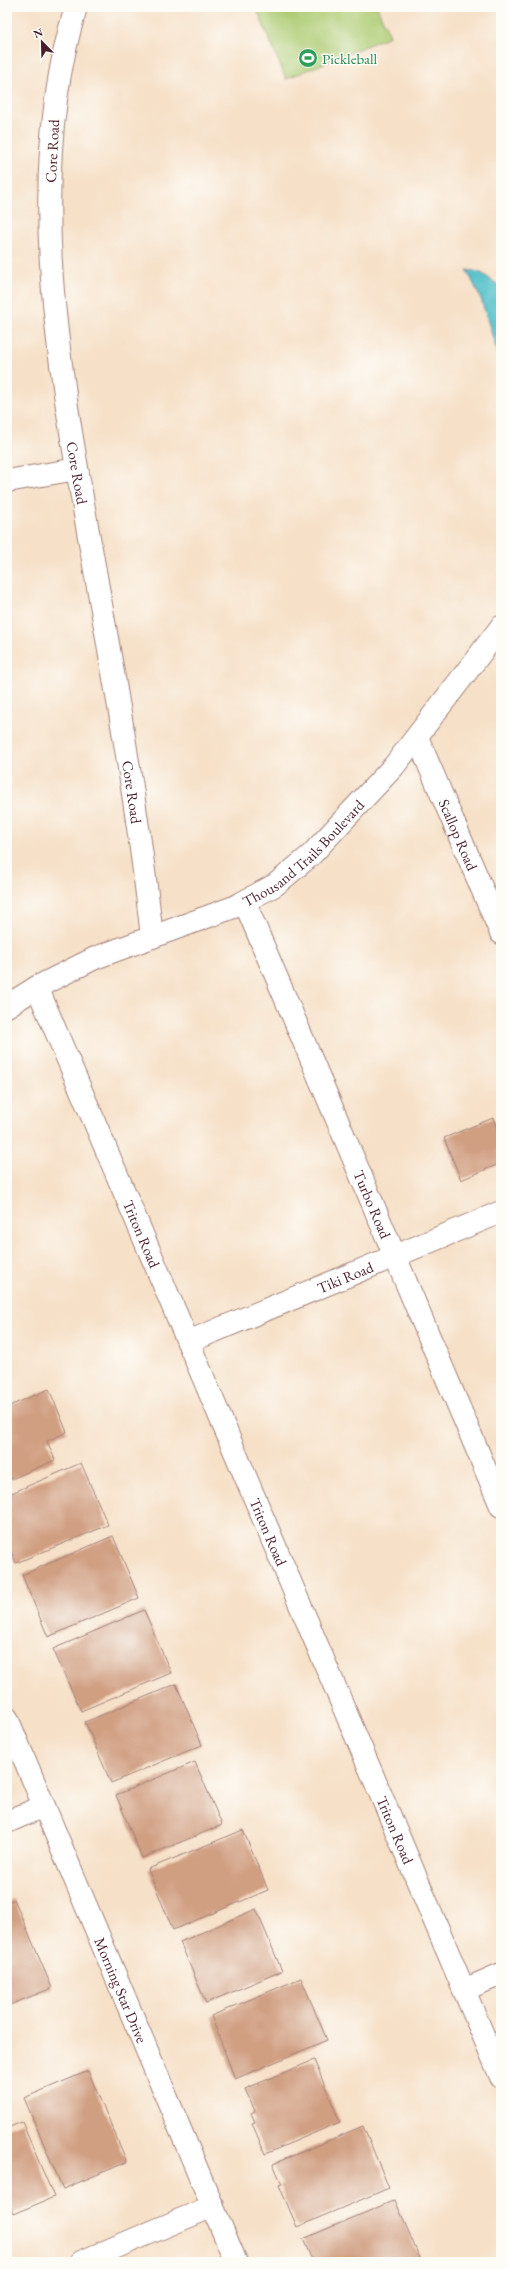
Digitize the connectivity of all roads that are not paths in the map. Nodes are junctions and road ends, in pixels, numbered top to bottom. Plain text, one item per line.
1 (76, 7) edge
2 (77, 469) junction
3 (7, 481) edge
4 (501, 626) edge
5 (418, 737) junction
6 (245, 903) junction
7 (501, 933) edge
8 (152, 937) junction
9 (37, 987) junction
10 (7, 992) edge
11 (7, 1006) edge
12 (501, 1212) edge
13 (395, 1257) junction
14 (188, 1342) junction
15 (501, 1506) edge
16 (7, 1718) edge
17 (44, 1806) junction
18 (7, 1822) edge
19 (501, 1974) edge
20 (464, 1990) junction
21 (501, 2077) edge
22 (212, 2206) junction
23 (81, 2262) edge
24 (236, 2262) edge

1 - 2 street, Core Road
2 - 3 street
2 - 8 street, Core Road
4 - 5 street, Thousand Trails Boulevard
5 - 6 street, Thousand Trails Boulevard
5 - 7 street, Scallop Road
6 - 8 street, Thousand Trails Boulevard
6 - 13 street, Turbo Road
8 - 9 street, Thousand Trails Boulevard
9 - 10 street, Thousand Trails Boulevard
9 - 11 street, Thousand Trails Boulevard
9 - 14 street, Triton Road
12 - 13 street, Tiki Road
13 - 14 street, Tiki Road
13 - 15 street, Turbo Road
14 - 20 street, Triton Road
16 - 17 street, Morning Star Drive
17 - 18 street
17 - 22 street, Morning Star Drive
19 - 20 street
20 - 21 street, Triton Road
22 - 23 street
22 - 24 street, Morning Star Drive

